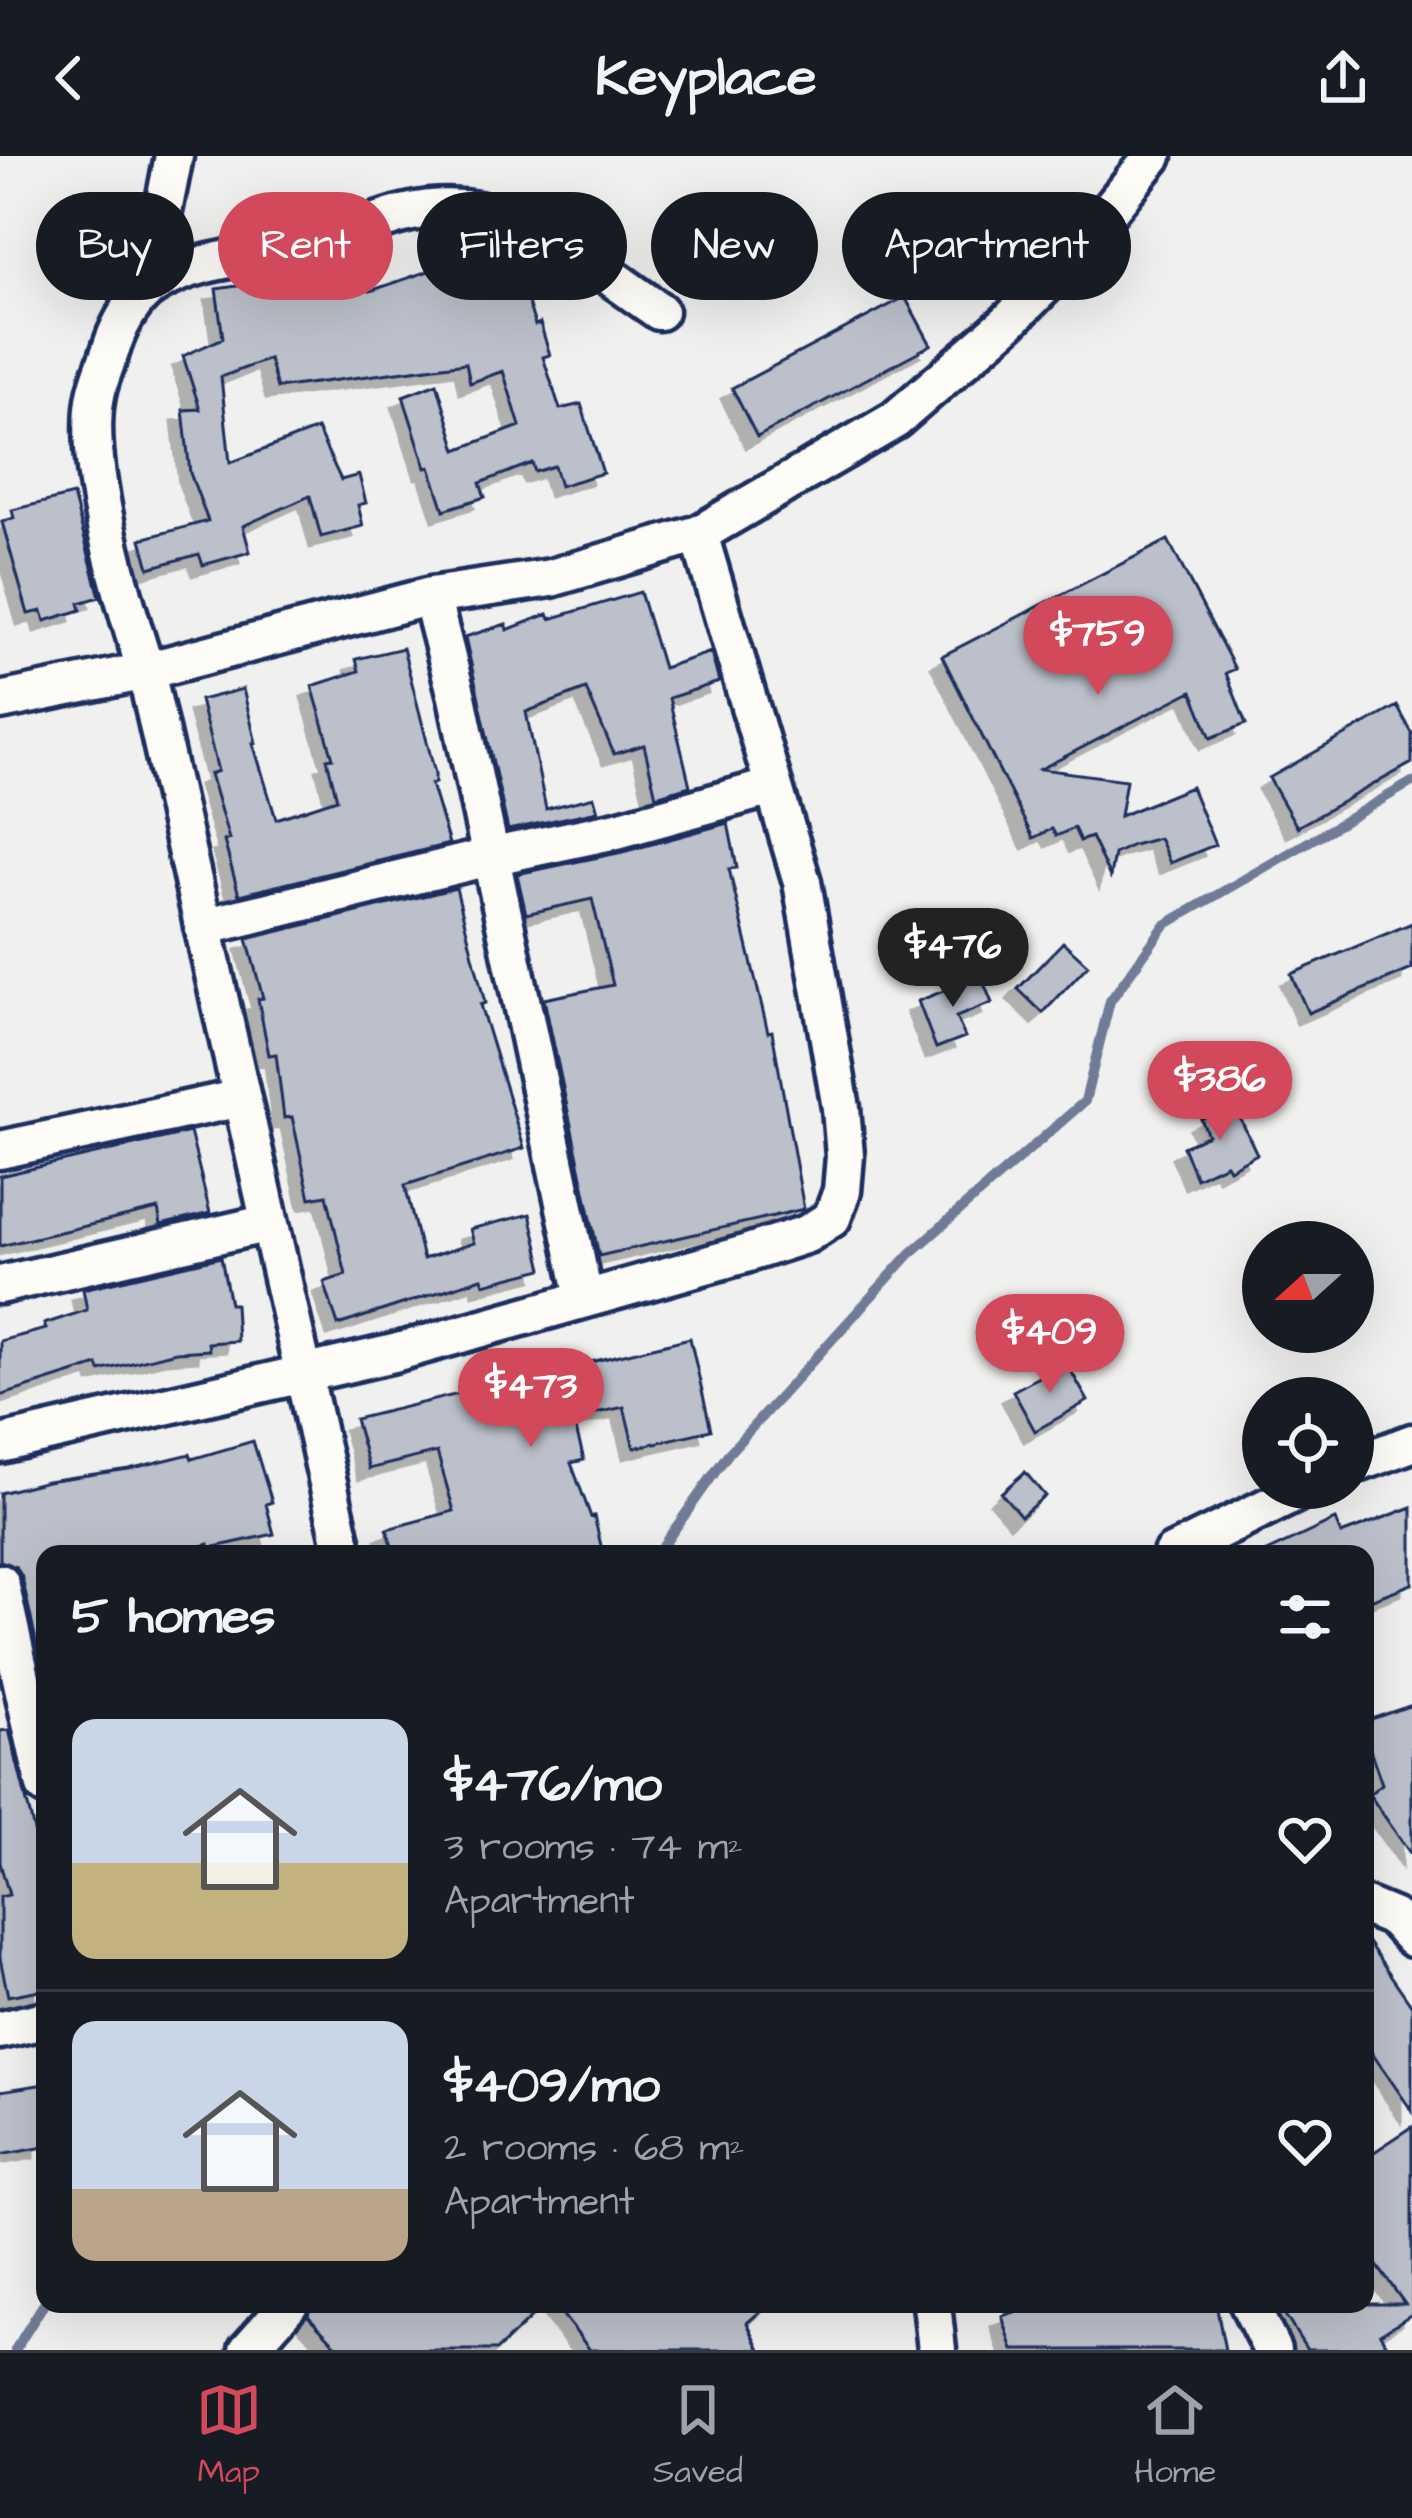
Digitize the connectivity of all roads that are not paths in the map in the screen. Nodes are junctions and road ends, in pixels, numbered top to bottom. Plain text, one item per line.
1 (174, 156) edge
2 (1153, 156) edge
3 (170, 192) edge
4 (194, 265) edge
5 (138, 300) edge
6 (659, 311) dead end
7 (700, 534) junction
8 (430, 596) junction
9 (146, 670) junction
10 (0, 701) edge
11 (772, 787) junction
12 (489, 857) junction
13 (203, 927) junction
14 (241, 1098) junction
15 (0, 1150) edge
16 (269, 1223) junction
17 (0, 1285) edge
18 (584, 1297) junction
19 (302, 1372) junction
20 (1412, 1443) edge
21 (0, 1444) edge
22 (1374, 1457) edge
23 (1263, 1509) edge
24 (342, 1545) edge
25 (1190, 1545) edge
26 (0, 1583) edge
27 (26, 1734) edge
28 (1374, 1910) edge
29 (1412, 1939) edge
30 (36, 2022) edge
31 (0, 2030) edge
32 (282, 2313) edge
33 (933, 2313) edge
34 (1254, 2313) edge
35 (248, 2350) edge
36 (937, 2350) edge
37 (1272, 2350) edge

1 - 3 street
2 - 7 street
4 - 6 street
5 - 9 street
7 - 8 street
7 - 11 street
8 - 9 street
8 - 12 street
9 - 10 street
9 - 13 street
11 - 12 street
11 - 18 street
12 - 13 street
12 - 18 street
13 - 14 street
14 - 15 street
14 - 16 street
16 - 17 street
16 - 19 street
18 - 19 street
19 - 21 street
19 - 24 street
20 - 22 street
23 - 25 street
26 - 27 street
28 - 29 street
30 - 31 street
32 - 35 street
33 - 36 street
34 - 37 street

